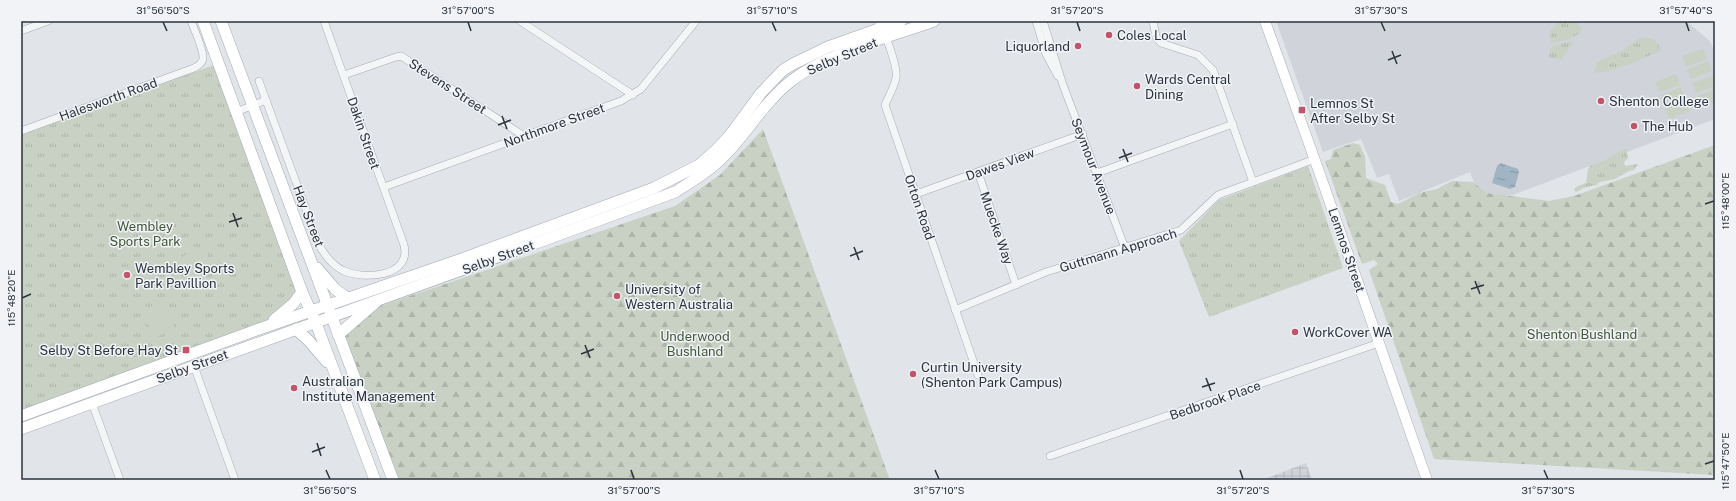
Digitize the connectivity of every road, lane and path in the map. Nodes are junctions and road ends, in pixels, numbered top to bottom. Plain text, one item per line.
1 (48, 21) edge
2 (190, 21) edge
3 (203, 21) edge
4 (222, 21) edge
5 (324, 21) edge
6 (520, 21) edge
7 (901, 21) edge
8 (934, 21) edge
9 (1036, 21) edge
10 (1043, 21) edge
11 (1153, 21) edge
12 (1265, 21) edge
13 (694, 22) edge
14 (882, 29) edge
15 (21, 31) edge
16 (793, 64) junction
17 (801, 74) junction
18 (344, 75) junction
19 (259, 81) dead end
20 (1063, 85) junction
21 (634, 95) junction
22 (266, 100) junction
23 (253, 105) junction
24 (236, 112) junction
25 (1233, 124) junction
26 (21, 130) edge
27 (1083, 134) junction
28 (524, 136) junction
29 (1315, 159) junction
30 (978, 172) junction
31 (1097, 173) junction
32 (1253, 182) junction
33 (384, 187) junction
34 (916, 194) junction
35 (560, 229) junction
36 (404, 245) joint
37 (1124, 248) junction
38 (312, 263) junction
39 (444, 271) junction
40 (1016, 285) junction
41 (302, 292) junction
42 (347, 298) junction
43 (380, 299) junction
44 (327, 305) junction
45 (311, 310) junction
46 (955, 310) junction
47 (332, 317) junction
48 (316, 322) junction
49 (267, 326) junction
50 (296, 329) junction
51 (338, 335) junction
52 (1379, 343) junction
53 (194, 366) junction
54 (335, 372) junction
55 (978, 375) dead end
56 (92, 403) junction
57 (21, 416) edge
58 (21, 429) edge
59 (1050, 456) dead end
60 (120, 480) edge
61 (235, 480) edge
62 (375, 480) edge
63 (393, 480) edge
64 (1427, 480) edge

1 - 15 street
2 - 26 street, Halesworth Road
3 - 24 main road
4 - 23 main road, Hay Street
5 - 18 street, Dakin Street
6 - 21 street
7 - 14 main road, Selby Street
8 - 14 main road, Selby Street
9 - 20 street, Seymour Avenue
10 - 20 street, Seymour Avenue
11 - 25 street
12 - 29 street, Lemnos Street
13 - 21 street, Northmore Street
14 - 16 main road, Selby Street
14 - 17 main road, Selby Street
14 - 34 street, Orton Road
16 - 17 main road
16 - 35 main road, Selby Street
17 - 35 main road, Selby Street
18 - 28 street, Stevens Street
18 - 33 street, Dakin Street
19 - 22 street, Hay Street
20 - 27 street, Seymour Avenue
21 - 28 street, Northmore Street
22 - 23 street
22 - 36 street, Hay Street
23 - 24 street
23 - 38 main road, Hay Street
24 - 41 main road
25 - 31 street
25 - 32 street
27 - 30 street, Dawes View
27 - 31 street, Seymour Avenue
28 - 33 street, Northmore Street
29 - 32 street, Guttmann Approach
29 - 52 street, Lemnos Street
30 - 34 street, Dawes View
30 - 40 street, Muecke Way
31 - 37 street, Seymour Avenue
32 - 37 street, Guttmann Approach
33 - 36 street, Dakin Street
34 - 46 street, Orton Road
35 - 39 main road, Selby Street
37 - 40 street, Guttmann Approach
38 - 42 main road
38 - 44 main road, Hay Street
39 - 42 main road, Selby Street
39 - 43 main road, Selby Street
40 - 46 street, Guttmann Approach
41 - 45 main road
41 - 49 main road
42 - 44 main road, Selby Street
43 - 47 main road, Selby Street
43 - 51 main road
44 - 45 main road, Selby Street
44 - 47 main road, Hay Street
45 - 48 main road
45 - 49 main road, Selby Street
46 - 55 street, Orton Road
47 - 48 main road, Selby Street
47 - 51 main road, Hay Street
48 - 50 main road, Selby Street
48 - 54 main road
49 - 57 main road, Selby Street
50 - 53 main road, Selby Street
50 - 54 main road
51 - 63 main road, Hay Street
52 - 59 street, Bedbrook Place
52 - 64 street, Lemnos Street
53 - 56 main road, Selby Street
53 - 61 street
54 - 62 main road
56 - 58 main road, Selby Street
56 - 60 street

